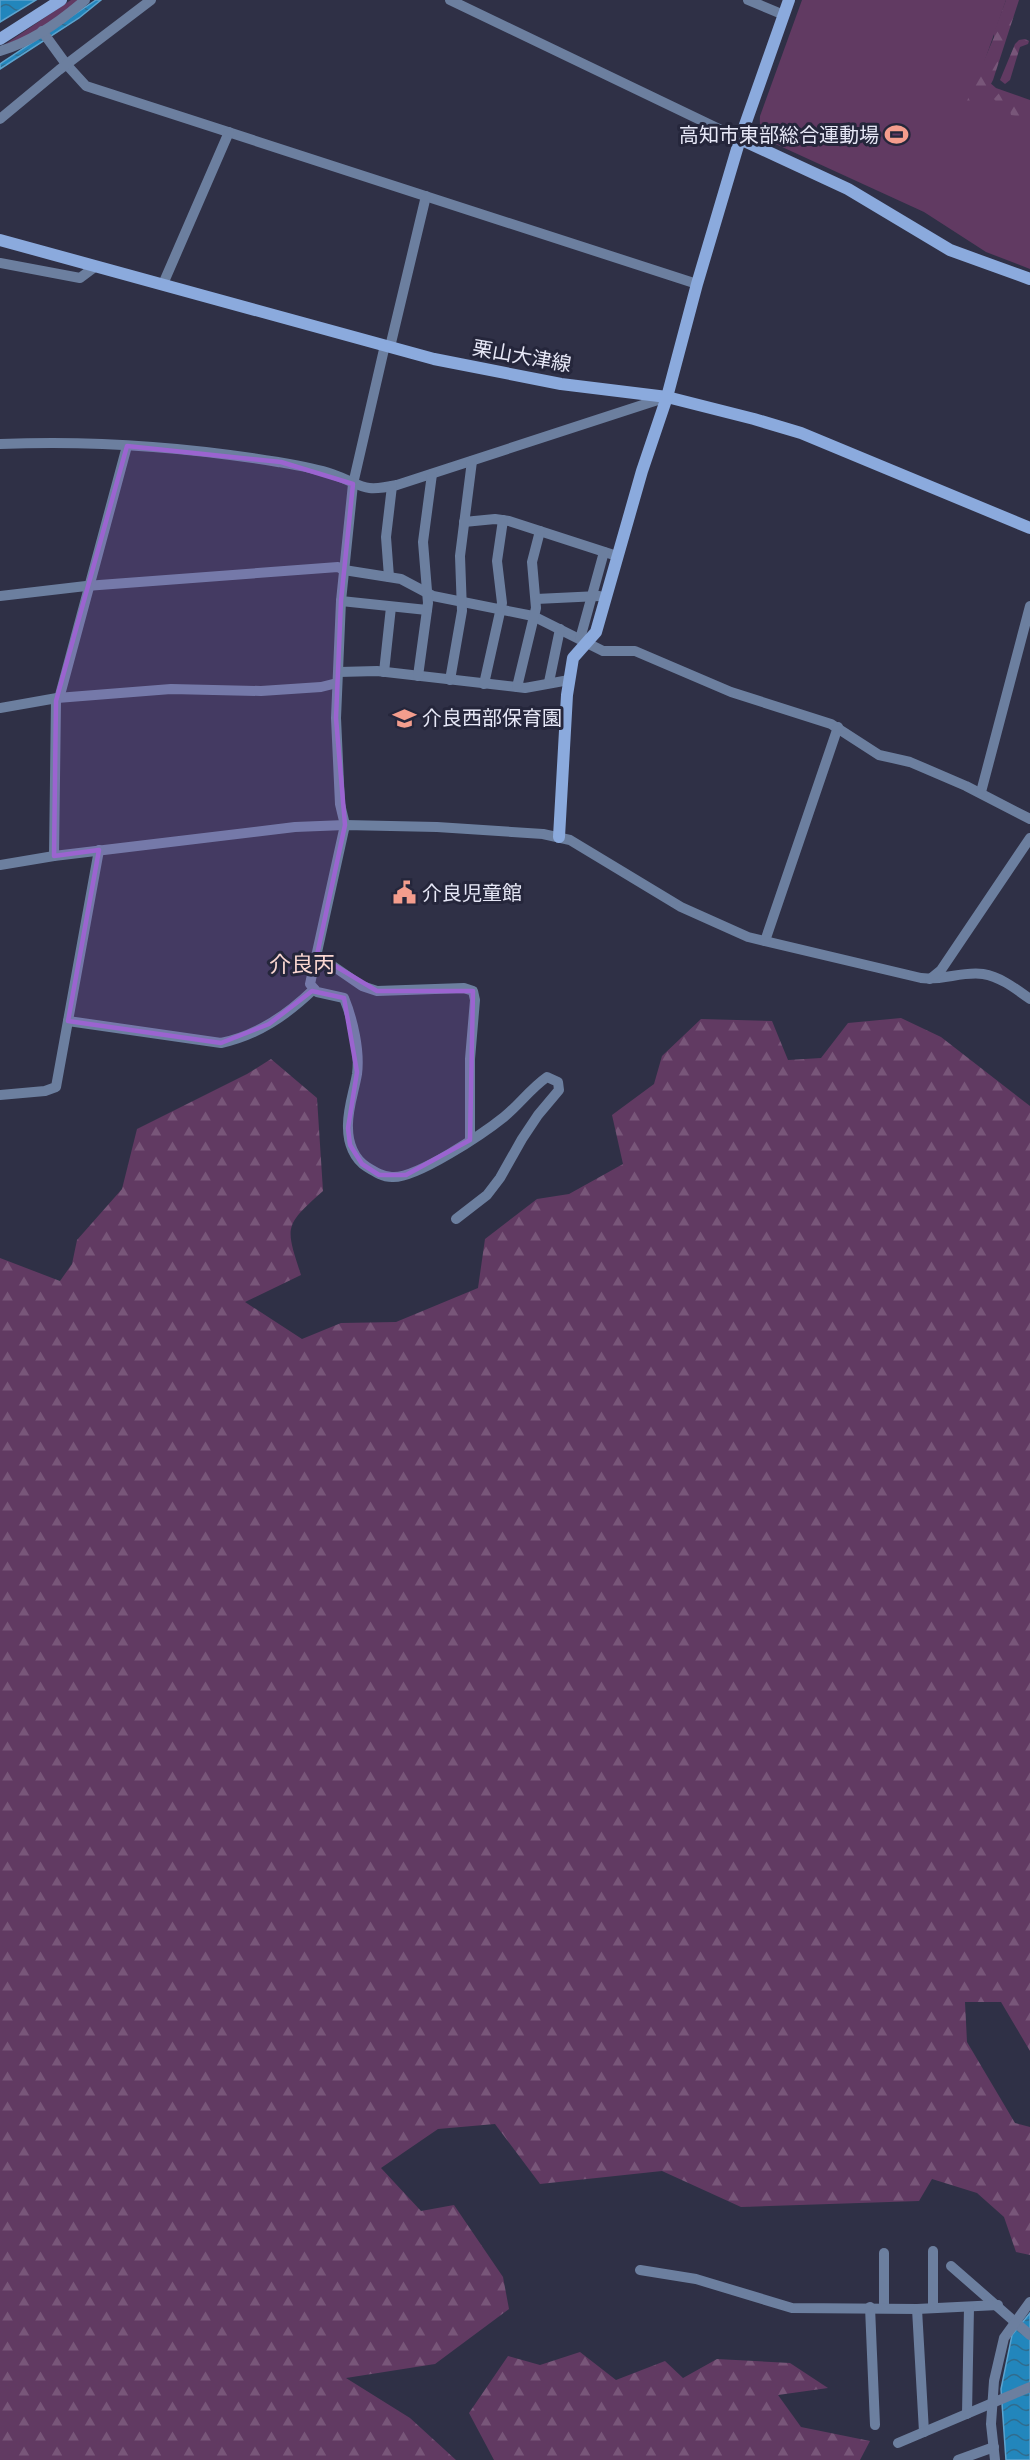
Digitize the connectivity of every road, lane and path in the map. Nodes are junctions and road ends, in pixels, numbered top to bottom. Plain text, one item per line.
1 (61, 0) edge
2 (86, 0) edge
3 (152, 0) edge
4 (450, 0) edge
5 (748, 0) edge
6 (789, 0) edge
7 (784, 15) junction
8 (45, 36) junction
9 (0, 39) edge
10 (0, 51) edge
11 (66, 64) junction
12 (0, 119) edge
13 (229, 132) junction
14 (740, 139) junction
15 (426, 196) junction
16 (0, 240) edge
17 (0, 263) edge
18 (96, 266) junction
19 (1030, 279) edge
20 (163, 284) junction
21 (697, 284) junction
22 (387, 346) junction
23 (667, 397) junction
24 (0, 444) edge
25 (128, 446) junction
26 (472, 461) junction
27 (432, 474) junction
28 (353, 484) junction
29 (392, 486) junction
30 (503, 520) junction
31 (464, 522) junction
32 (1030, 528) edge
33 (540, 531) junction
34 (604, 552) junction
35 (617, 556) junction
36 (344, 570) junction
37 (389, 577) junction
38 (89, 586) junction
39 (428, 592) junction
40 (593, 595) junction
41 (0, 596) edge
42 (606, 598) junction
43 (536, 599) junction
44 (341, 601) junction
45 (462, 603) junction
46 (1030, 606) edge
47 (391, 607) junction
48 (427, 610) junction
49 (500, 610) junction
50 (533, 616) junction
51 (560, 629) junction
52 (584, 641) junction
53 (384, 672) junction
54 (418, 676) junction
55 (338, 678) junction
56 (450, 680) junction
57 (569, 680) junction
58 (549, 682) junction
59 (484, 684) junction
60 (517, 687) junction
61 (57, 698) junction
62 (0, 708) edge
63 (838, 727) junction
64 (981, 792) junction
65 (1030, 819) edge
66 (345, 825) junction
67 (559, 837) junction
68 (1030, 838) edge
69 (99, 850) junction
70 (54, 856) junction
71 (0, 865) edge
72 (765, 941) junction
73 (317, 955) junction
74 (930, 979) junction
75 (314, 989) junction
76 (1030, 999) edge
77 (68, 1021) junction
78 (0, 1095) edge
79 (470, 1140) junction
80 (456, 1219) dead end
81 (933, 2251) dead end
82 (884, 2253) dead end
83 (951, 2266) dead end
84 (640, 2270) dead end
85 (1030, 2302) edge
86 (998, 2305) junction
87 (870, 2307) junction
88 (969, 2307) junction
89 (885, 2308) junction
90 (933, 2308) junction
91 (916, 2309) junction
92 (1017, 2322) junction
93 (1030, 2335) edge
94 (1030, 2387) edge
95 (996, 2402) junction
96 (967, 2414) junction
97 (875, 2425) dead end
98 (924, 2432) junction
99 (898, 2443) dead end
100 (994, 2447) junction
101 (958, 2460) edge
102 (995, 2460) edge

1 - 9 street
2 - 8 street
3 - 11 street
4 - 14 street
5 - 7 street
6 - 7 street
7 - 14 street
8 - 10 street
8 - 11 street
11 - 12 street
11 - 13 street
13 - 15 street
13 - 20 street
14 - 19 street
14 - 21 street
15 - 21 street
15 - 22 street
16 - 18 street, 栗山大津線
17 - 18 street
18 - 20 street, 栗山大津線
20 - 22 street, 栗山大津線
21 - 23 street
22 - 23 street, 栗山大津線
22 - 28 street
23 - 26 street
23 - 32 street, 栗山大津線
23 - 35 street
24 - 25 street
25 - 28 street
25 - 38 street
26 - 27 street
26 - 31 street
27 - 29 street
27 - 39 street
28 - 29 street
28 - 36 street
29 - 37 street
30 - 31 street
30 - 33 street
30 - 49 street
31 - 45 street
33 - 34 street
33 - 43 street
34 - 35 street
34 - 40 street
35 - 42 street
36 - 37 street
36 - 38 street
36 - 44 street
37 - 39 street
38 - 41 street
38 - 61 street
39 - 45 street
39 - 48 street
40 - 42 street
40 - 43 street
40 - 52 street
42 - 52 street
43 - 50 street
44 - 47 street
44 - 55 street
45 - 49 street
45 - 56 street
46 - 64 street
47 - 48 street
47 - 53 street
48 - 54 street
49 - 50 street
49 - 59 street
50 - 51 street
50 - 60 street
51 - 52 street
51 - 58 street
52 - 57 street
52 - 63 street
53 - 54 street
53 - 55 street
54 - 56 street
55 - 61 street
55 - 66 street
56 - 59 street
57 - 58 street
57 - 67 street
58 - 60 street
59 - 60 street
61 - 62 street
61 - 70 street
63 - 64 street
63 - 72 street
64 - 65 street
66 - 67 street
66 - 69 street
66 - 73 street
67 - 72 street
68 - 74 street
69 - 70 street
69 - 77 street
70 - 71 street
72 - 74 street
73 - 75 street
73 - 79 street
74 - 76 street
75 - 77 street
75 - 79 street
77 - 78 street
79 - 80 street
81 - 90 street
82 - 89 street
83 - 86 street
84 - 87 street
85 - 92 street
86 - 88 street
86 - 92 street
87 - 89 street
87 - 97 street
88 - 90 street
88 - 96 street
89 - 91 street
90 - 91 street
91 - 98 street
92 - 93 street
92 - 95 street
94 - 95 street
95 - 96 street
95 - 100 street
96 - 98 street
98 - 99 street
100 - 101 street
100 - 102 street

